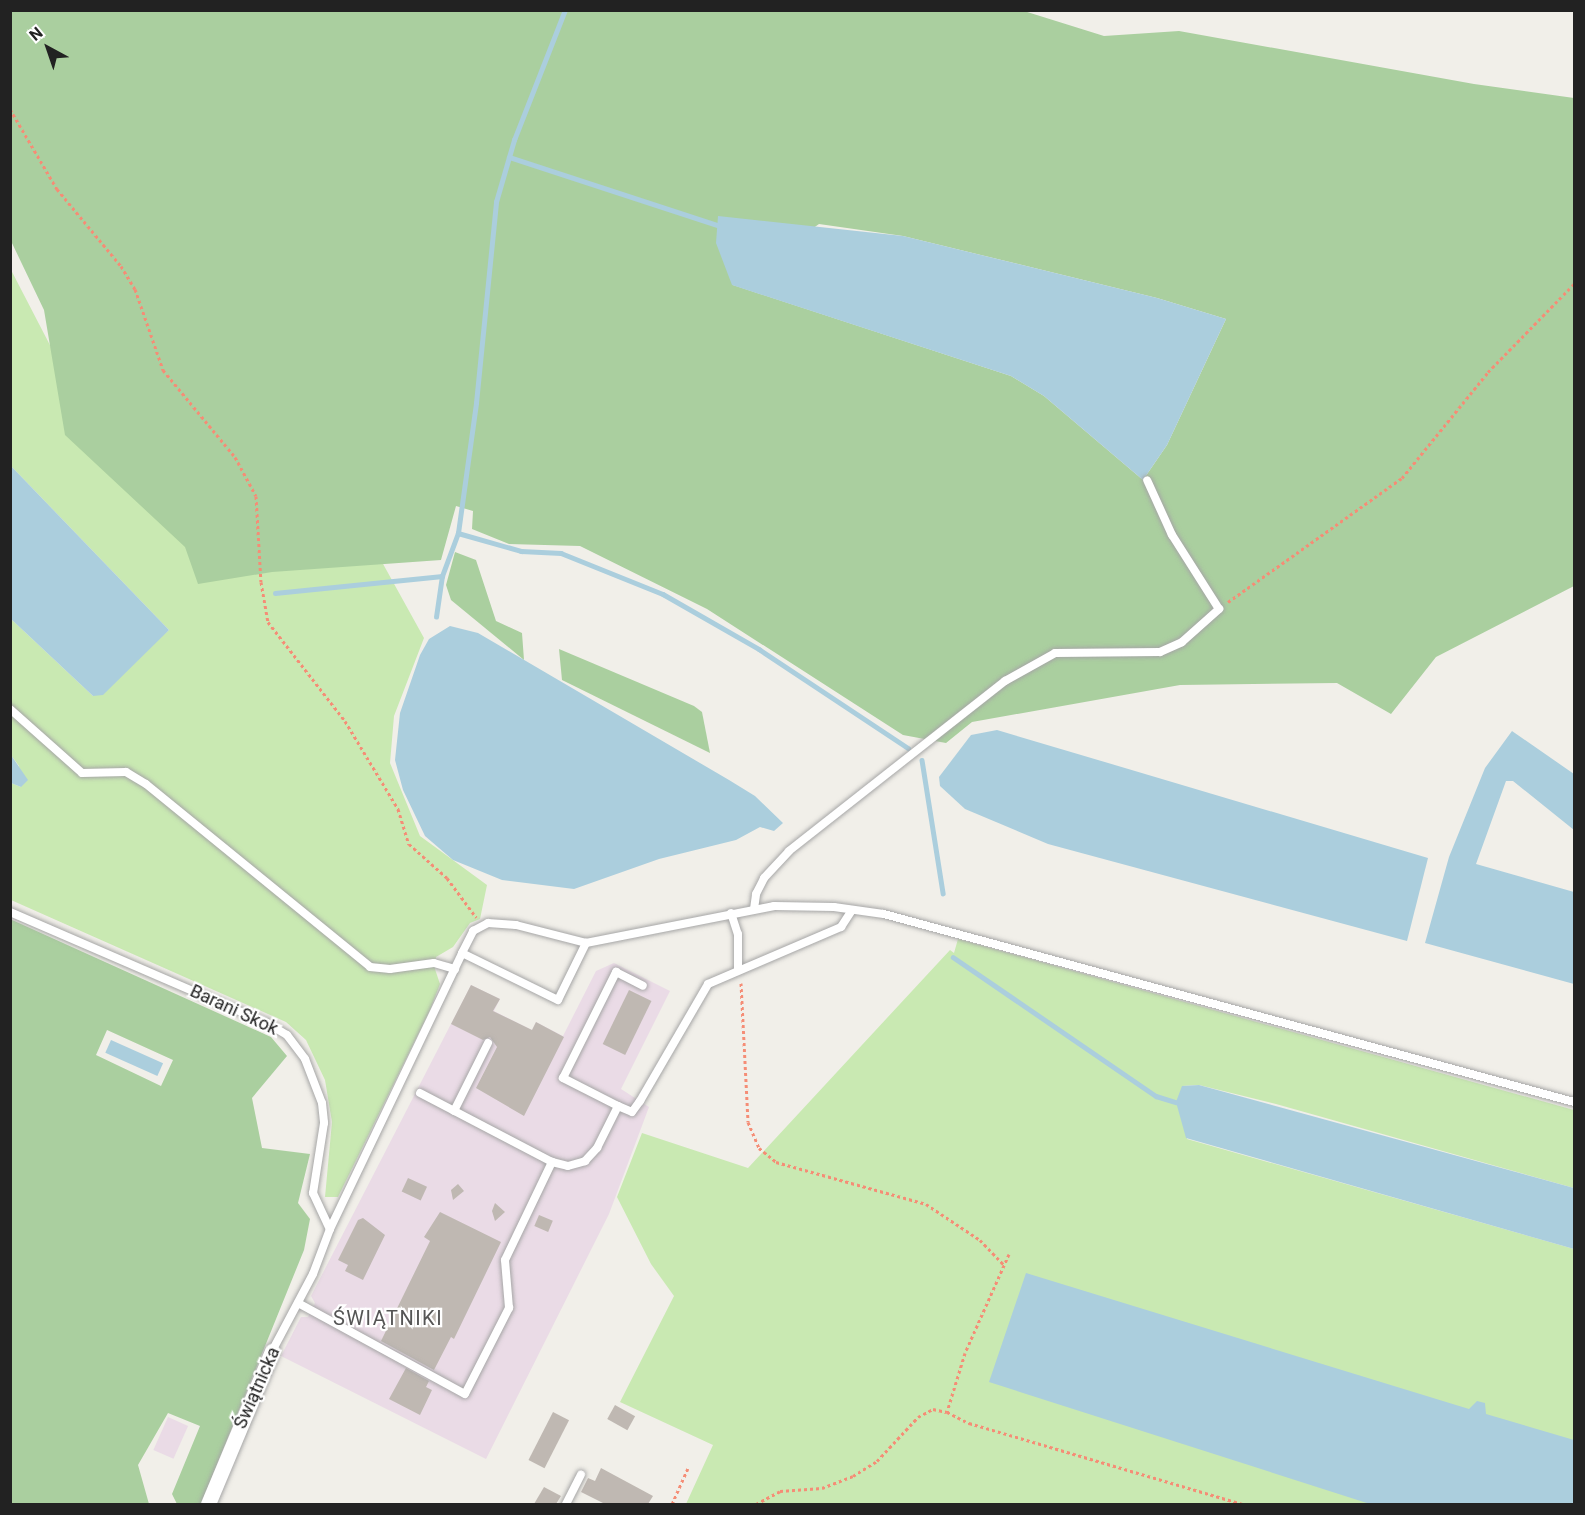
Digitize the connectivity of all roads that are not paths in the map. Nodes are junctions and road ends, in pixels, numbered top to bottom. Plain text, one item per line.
1 (1147, 480) dead end
2 (10, 709) edge
3 (754, 909) junction
4 (852, 910) junction
5 (10, 912) edge
6 (731, 913) junction
7 (586, 943) junction
8 (462, 953) junction
9 (455, 969) junction
10 (738, 970) junction
11 (643, 986) dead end
12 (488, 1042) dead end
13 (420, 1093) dead end
14 (1575, 1102) edge
15 (618, 1106) junction
16 (454, 1111) junction
17 (552, 1162) junction
18 (330, 1230) junction
19 (298, 1303) junction
20 (272, 1351) joint
21 (581, 1475) dead end
22 (208, 1504) edge
23 (566, 1504) edge

1 - 3 lane
2 - 9 lane
3 - 4 lane
3 - 6 lane
4 - 10 lane
4 - 14 lane
5 - 18 lane, Barani Skok
6 - 7 lane
6 - 10 lane
7 - 8 lane
7 - 8 lane
8 - 9 lane
9 - 18 lane
10 - 15 lane
11 - 15 lane
12 - 16 lane
13 - 16 lane
15 - 17 lane
16 - 17 lane
17 - 19 lane
18 - 19 lane, Świątnicka
19 - 20 lane, Świątnicka
20 - 22 street, Świątnicka
21 - 23 lane

